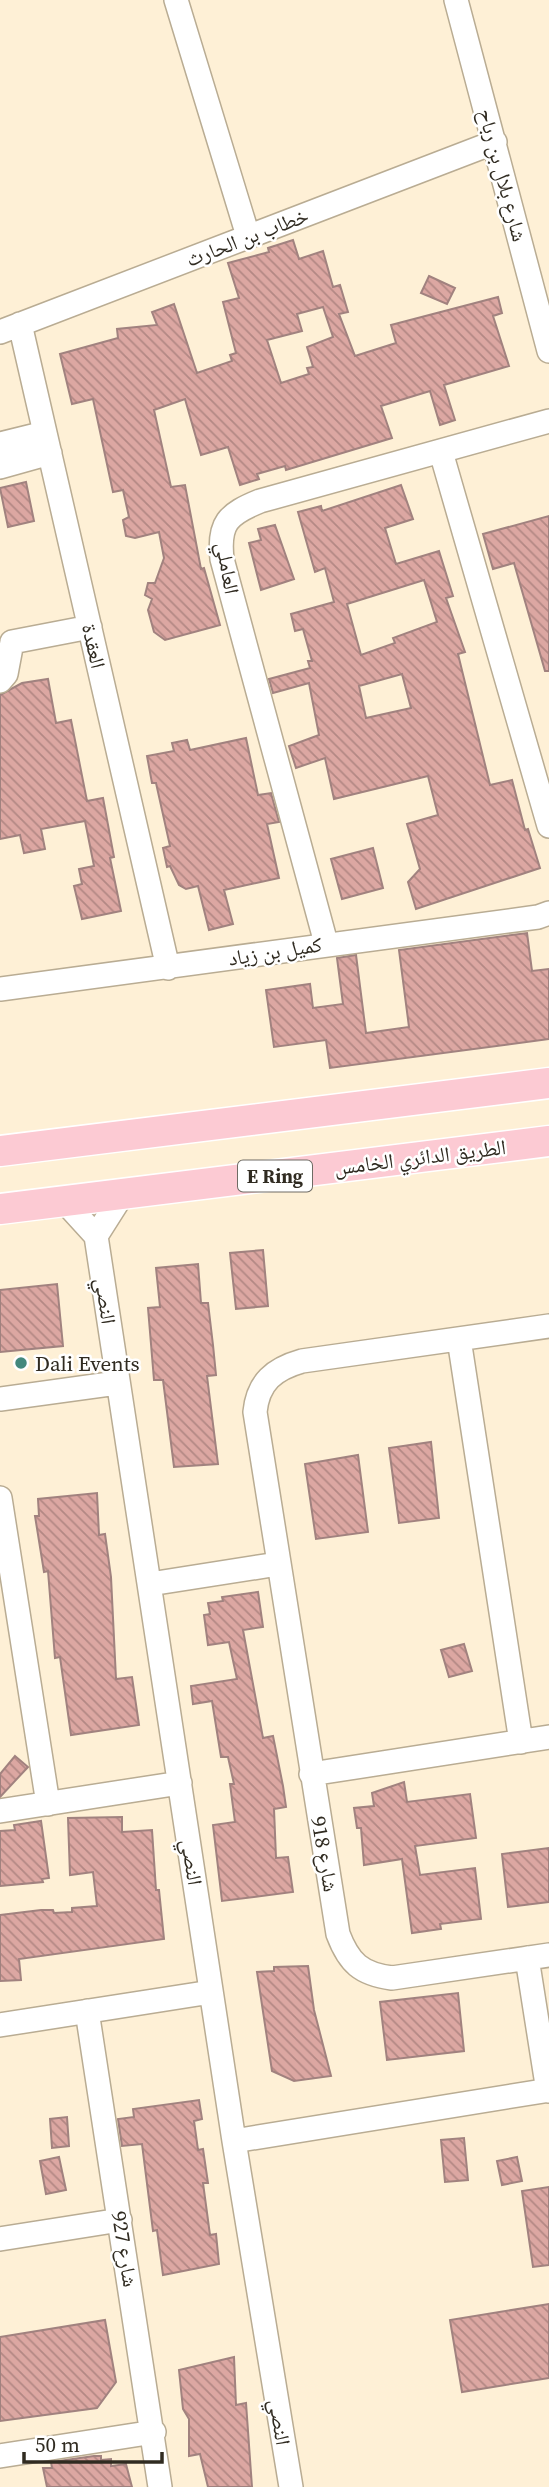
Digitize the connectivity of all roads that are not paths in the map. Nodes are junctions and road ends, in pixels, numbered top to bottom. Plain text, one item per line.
1 (176, 0) edge
2 (456, 0) edge
3 (495, 142) junction
4 (248, 236) junction
5 (6, 325) edge
6 (549, 351) edge
7 (549, 421) edge
8 (47, 443) junction
9 (0, 444) edge
10 (441, 452) junction
11 (0, 467) edge
12 (90, 627) junction
13 (6, 636) edge
14 (0, 681) edge
15 (549, 826) edge
16 (549, 913) edge
17 (326, 943) junction
18 (168, 968) junction
19 (0, 989) edge
20 (549, 1081) edge
21 (549, 1141) edge
22 (0, 1151) edge
23 (122, 1195) junction
24 (65, 1202) junction
25 (0, 1209) edge
26 (96, 1236) junction
27 (549, 1326) edge
28 (459, 1339) junction
29 (117, 1383) junction
30 (0, 1399) edge
31 (0, 1498) edge
32 (278, 1564) junction
33 (150, 1584) junction
34 (8, 1595) edge
35 (549, 1737) edge
36 (521, 1742) junction
37 (312, 1774) junction
38 (180, 1783) junction
39 (48, 1804) junction
40 (0, 1811) edge
41 (538, 1956) edge
42 (211, 1992) junction
43 (87, 2011) junction
44 (0, 2025) edge
45 (548, 2091) edge
46 (234, 2141) junction
47 (120, 2220) junction
48 (0, 2239) edge
49 (154, 2432) junction
50 (0, 2456) edge
51 (160, 2487) edge
52 (291, 2487) edge

1 - 4 street
2 - 3 street, شارع بلال بن رباح
3 - 4 street, خطاب بن الحارث
3 - 6 street, شارع بلال بن رباح
4 - 5 street, خطاب بن الحارث
5 - 8 street, العقدة
7 - 10 street, العاملي
8 - 9 street
8 - 11 street
8 - 12 street, العقدة
10 - 15 street
10 - 17 street, العاملي
12 - 13 street
12 - 18 street, العقدة
13 - 14 street
16 - 17 street, كميل بن زياد
17 - 18 street, كميل بن زياد
18 - 19 street, كميل بن زياد
20 - 22 main road
21 - 23 main road, الطريق الدائري الخامس / E Ring
23 - 24 main road, الطريق الدائري الخامس / E Ring
23 - 26 street
24 - 25 main road, الطريق الدائري الخامس / E Ring
24 - 26 street
26 - 29 street, النصي
27 - 28 street, شارع 918
28 - 32 street, شارع 918
28 - 36 street
29 - 30 street
29 - 33 street, النصي
31 - 34 street
32 - 33 street
32 - 37 street, شارع 918
33 - 38 street, النصي
34 - 39 street
35 - 36 street
36 - 37 street
37 - 41 street, شارع 918
38 - 39 street
38 - 42 street, النصي
39 - 40 street
41 - 45 street, شارع 918
42 - 43 street
42 - 46 street, النصي
43 - 44 street
43 - 47 street, شارع 927
45 - 46 street
46 - 52 street, النصي
47 - 48 street
47 - 49 street, شارع 927
49 - 50 street
49 - 51 street, شارع 927

